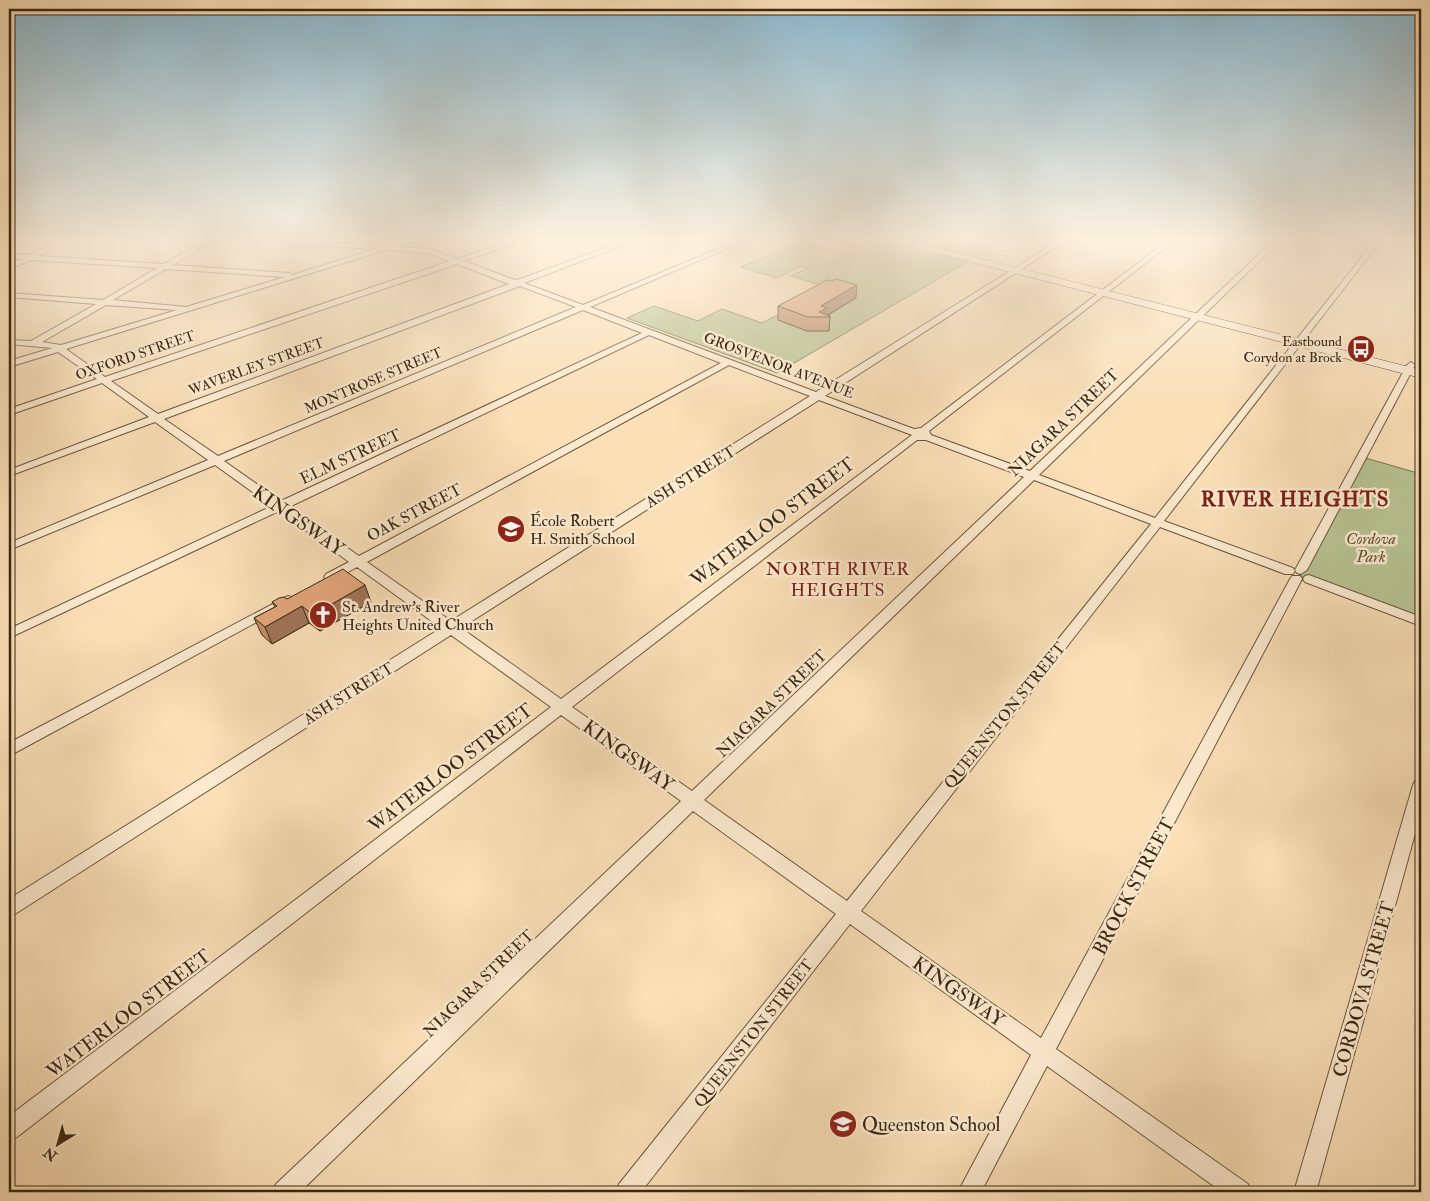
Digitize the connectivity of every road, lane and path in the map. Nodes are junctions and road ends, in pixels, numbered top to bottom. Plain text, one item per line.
1 (118, 294) edge
2 (237, 294) edge
3 (359, 294) edge
4 (488, 294) edge
5 (548, 294) edge
6 (614, 294) edge
7 (979, 294) edge
8 (1101, 294) edge
9 (1121, 294) edge
10 (1222, 294) edge
11 (1336, 294) edge
12 (9, 295) edge
13 (105, 302) junction
14 (583, 307) junction
15 (191, 308) junction
16 (1201, 315) junction
17 (650, 332) junction
18 (1299, 340) junction
19 (9, 342) edge
20 (33, 344) junction
21 (60, 349) junction
22 (730, 362) junction
23 (9, 364) edge
24 (1414, 368) edge
25 (1421, 374) edge
26 (103, 380) junction
27 (818, 395) junction
28 (9, 412) edge
29 (156, 418) junction
30 (919, 434) junction
31 (215, 460) junction
32 (9, 473) edge
33 (1032, 476) junction
34 (281, 507) junction
35 (1157, 523) junction
36 (9, 546) edge
37 (358, 562) junction
38 (1299, 575) junction
39 (321, 582) edge
40 (296, 595) edge
41 (1421, 622) edge
42 (451, 628) junction
43 (9, 634) edge
44 (562, 706) junction
45 (9, 750) edge
46 (1421, 785) edge
47 (693, 802) junction
48 (9, 908) edge
49 (848, 912) junction
50 (1045, 1052) junction
51 (9, 1129) edge
52 (284, 1192) edge
53 (627, 1192) edge
54 (969, 1192) edge
55 (1240, 1192) edge
56 (1305, 1192) edge

1 - 13 street
2 - 15 street
3 - 26 street, OXFORD STREET
4 - 29 street, WAVERLEY STREET
5 - 14 street, GROSVENOR AVENUE
6 - 14 street, MONTROSE STREET
7 - 27 street, ASH STREET
8 - 30 street, WATERLOO STREET
9 - 16 main road
10 - 16 street, NIAGARA STREET
11 - 18 street, QUEENSTON STREET
12 - 13 street
13 - 15 street
13 - 20 street
14 - 17 street, GROSVENOR AVENUE
14 - 31 street, MONTROSE STREET
15 - 21 street
16 - 18 main road
16 - 33 street, NIAGARA STREET
17 - 22 street, GROSVENOR AVENUE
17 - 34 street, ELM STREET
18 - 24 main road
18 - 35 street, QUEENSTON STREET
19 - 20 street, KINGSWAY
20 - 21 street, KINGSWAY
21 - 23 street
21 - 26 street, KINGSWAY
22 - 27 street, GROSVENOR AVENUE
22 - 37 street, OAK STREET
24 - 25 main road
24 - 38 street, BROCK STREET
26 - 28 street, OXFORD STREET
26 - 29 street, KINGSWAY
27 - 30 street, GROSVENOR AVENUE
27 - 42 street, ASH STREET
29 - 31 street, KINGSWAY
29 - 32 street, WAVERLEY STREET
30 - 33 street, GROSVENOR AVENUE
30 - 44 street, WATERLOO STREET
31 - 34 street, KINGSWAY
31 - 36 street, MONTROSE STREET
33 - 35 street, GROSVENOR AVENUE
33 - 47 street, NIAGARA STREET
34 - 37 street, KINGSWAY
34 - 43 street, ELM STREET
35 - 38 street, GROSVENOR AVENUE
35 - 49 street, QUEENSTON STREET
37 - 39 street, OAK STREET
37 - 42 street, KINGSWAY
38 - 41 street, GROSVENOR AVENUE
38 - 50 street, BROCK STREET
40 - 45 street
42 - 44 street, KINGSWAY
42 - 48 street, ASH STREET
44 - 47 street, KINGSWAY
44 - 51 street, WATERLOO STREET
46 - 56 street, CORDOVA STREET
47 - 49 street, KINGSWAY
47 - 52 street, NIAGARA STREET
49 - 50 street, KINGSWAY
49 - 53 street, QUEENSTON STREET
50 - 54 street, BROCK STREET
50 - 55 street, KINGSWAY

